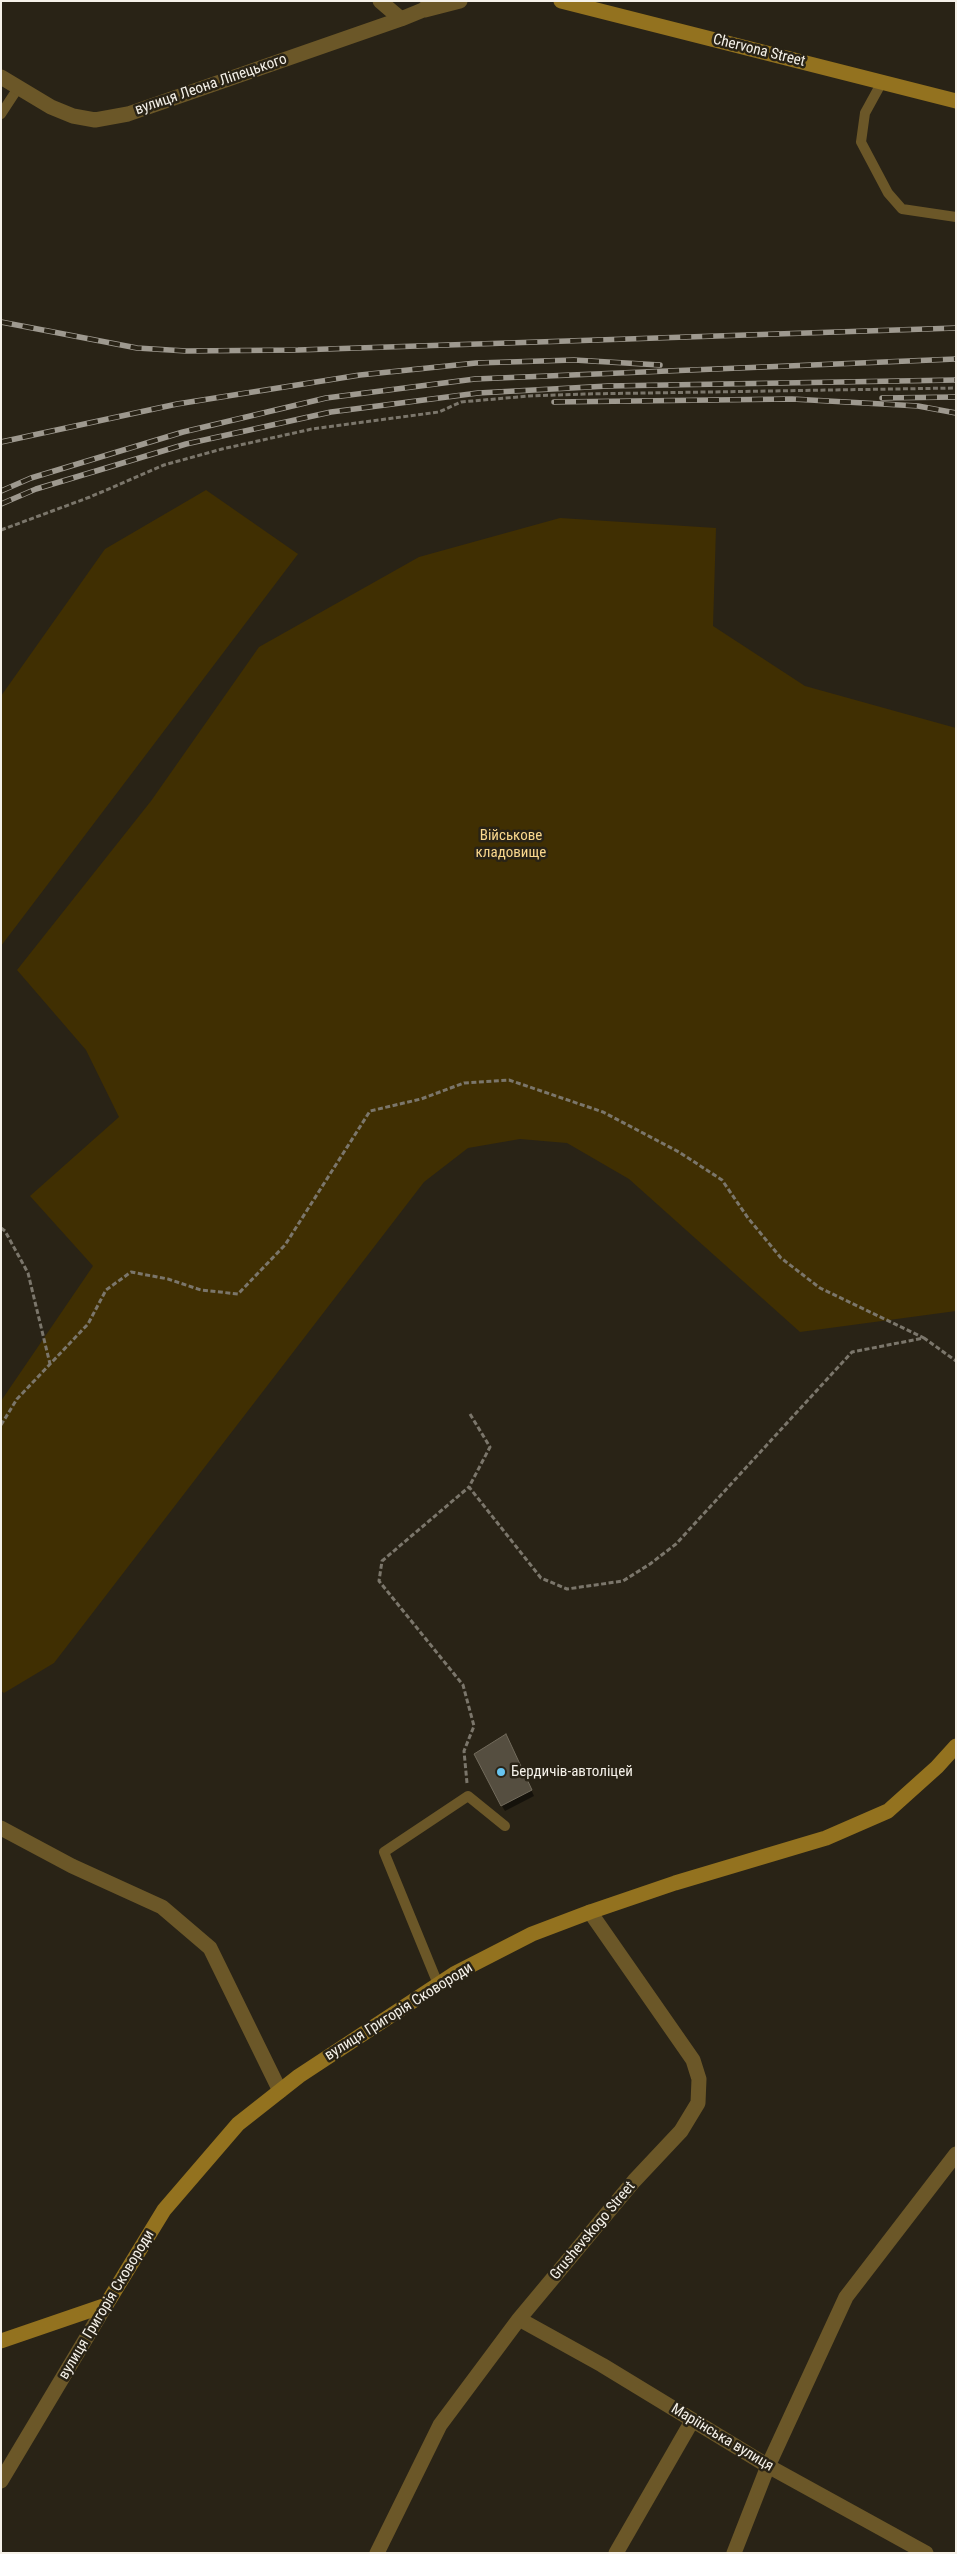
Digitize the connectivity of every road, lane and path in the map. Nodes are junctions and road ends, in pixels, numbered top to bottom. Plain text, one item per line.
1 (380, 1) edge
2 (460, 1) edge
3 (561, 1) edge
4 (428, 6) edge
5 (401, 19) junction
6 (1, 77) edge
7 (882, 82) junction
8 (18, 88) junction
9 (956, 101) edge
10 (1, 114) edge
11 (956, 217) edge
12 (956, 388) edge
13 (1, 530) edge
14 (1, 1228) edge
15 (924, 1338) junction
16 (956, 1361) edge
17 (50, 1364) junction
18 (470, 1414) dead end
19 (1, 1425) edge
20 (469, 1487) junction
21 (956, 1746) edge
22 (468, 1796) junction
23 (504, 1826) dead end
24 (1, 1828) edge
25 (590, 1912) junction
26 (438, 1984) junction
27 (280, 2091) junction
28 (956, 2154) edge
29 (106, 2305) junction
30 (520, 2319) junction
31 (1, 2342) edge
32 (692, 2420) junction
33 (768, 2466) junction
34 (1, 2481) edge
35 (377, 2553) edge
36 (616, 2553) edge
37 (734, 2553) edge
38 (926, 2553) edge

1 - 5 street
2 - 4 street, вулиця Леона Ліпецького
3 - 7 main road, Chervona Street
4 - 5 street, вулиця Леона Ліпецького
5 - 8 street, вулиця Леона Ліпецького
6 - 8 street, вулиця Леона Ліпецького
7 - 9 main road, Chervona Street
7 - 11 lane
8 - 10 lane
12 - 13 path
14 - 17 path
15 - 16 path
15 - 17 path
15 - 20 path
17 - 19 path
18 - 20 path
20 - 22 path
21 - 25 main road, вулиця Григорія Сковороди
22 - 23 lane
22 - 26 lane
24 - 27 street
25 - 26 main road, вулиця Григорія Сковороди
25 - 30 street, Grushevskogo Street
26 - 27 main road, вулиця Григорія Сковороди
27 - 29 main road, вулиця Григорія Сковороди
28 - 33 street
29 - 31 main road
29 - 34 street, вулиця Григорія Сковороди
30 - 32 street, Маріїнська вулиця
30 - 35 street, Grushevskogo Street
32 - 33 street, Маріїнська вулиця
32 - 36 street
33 - 37 street
33 - 38 street, Маріїнська вулиця

